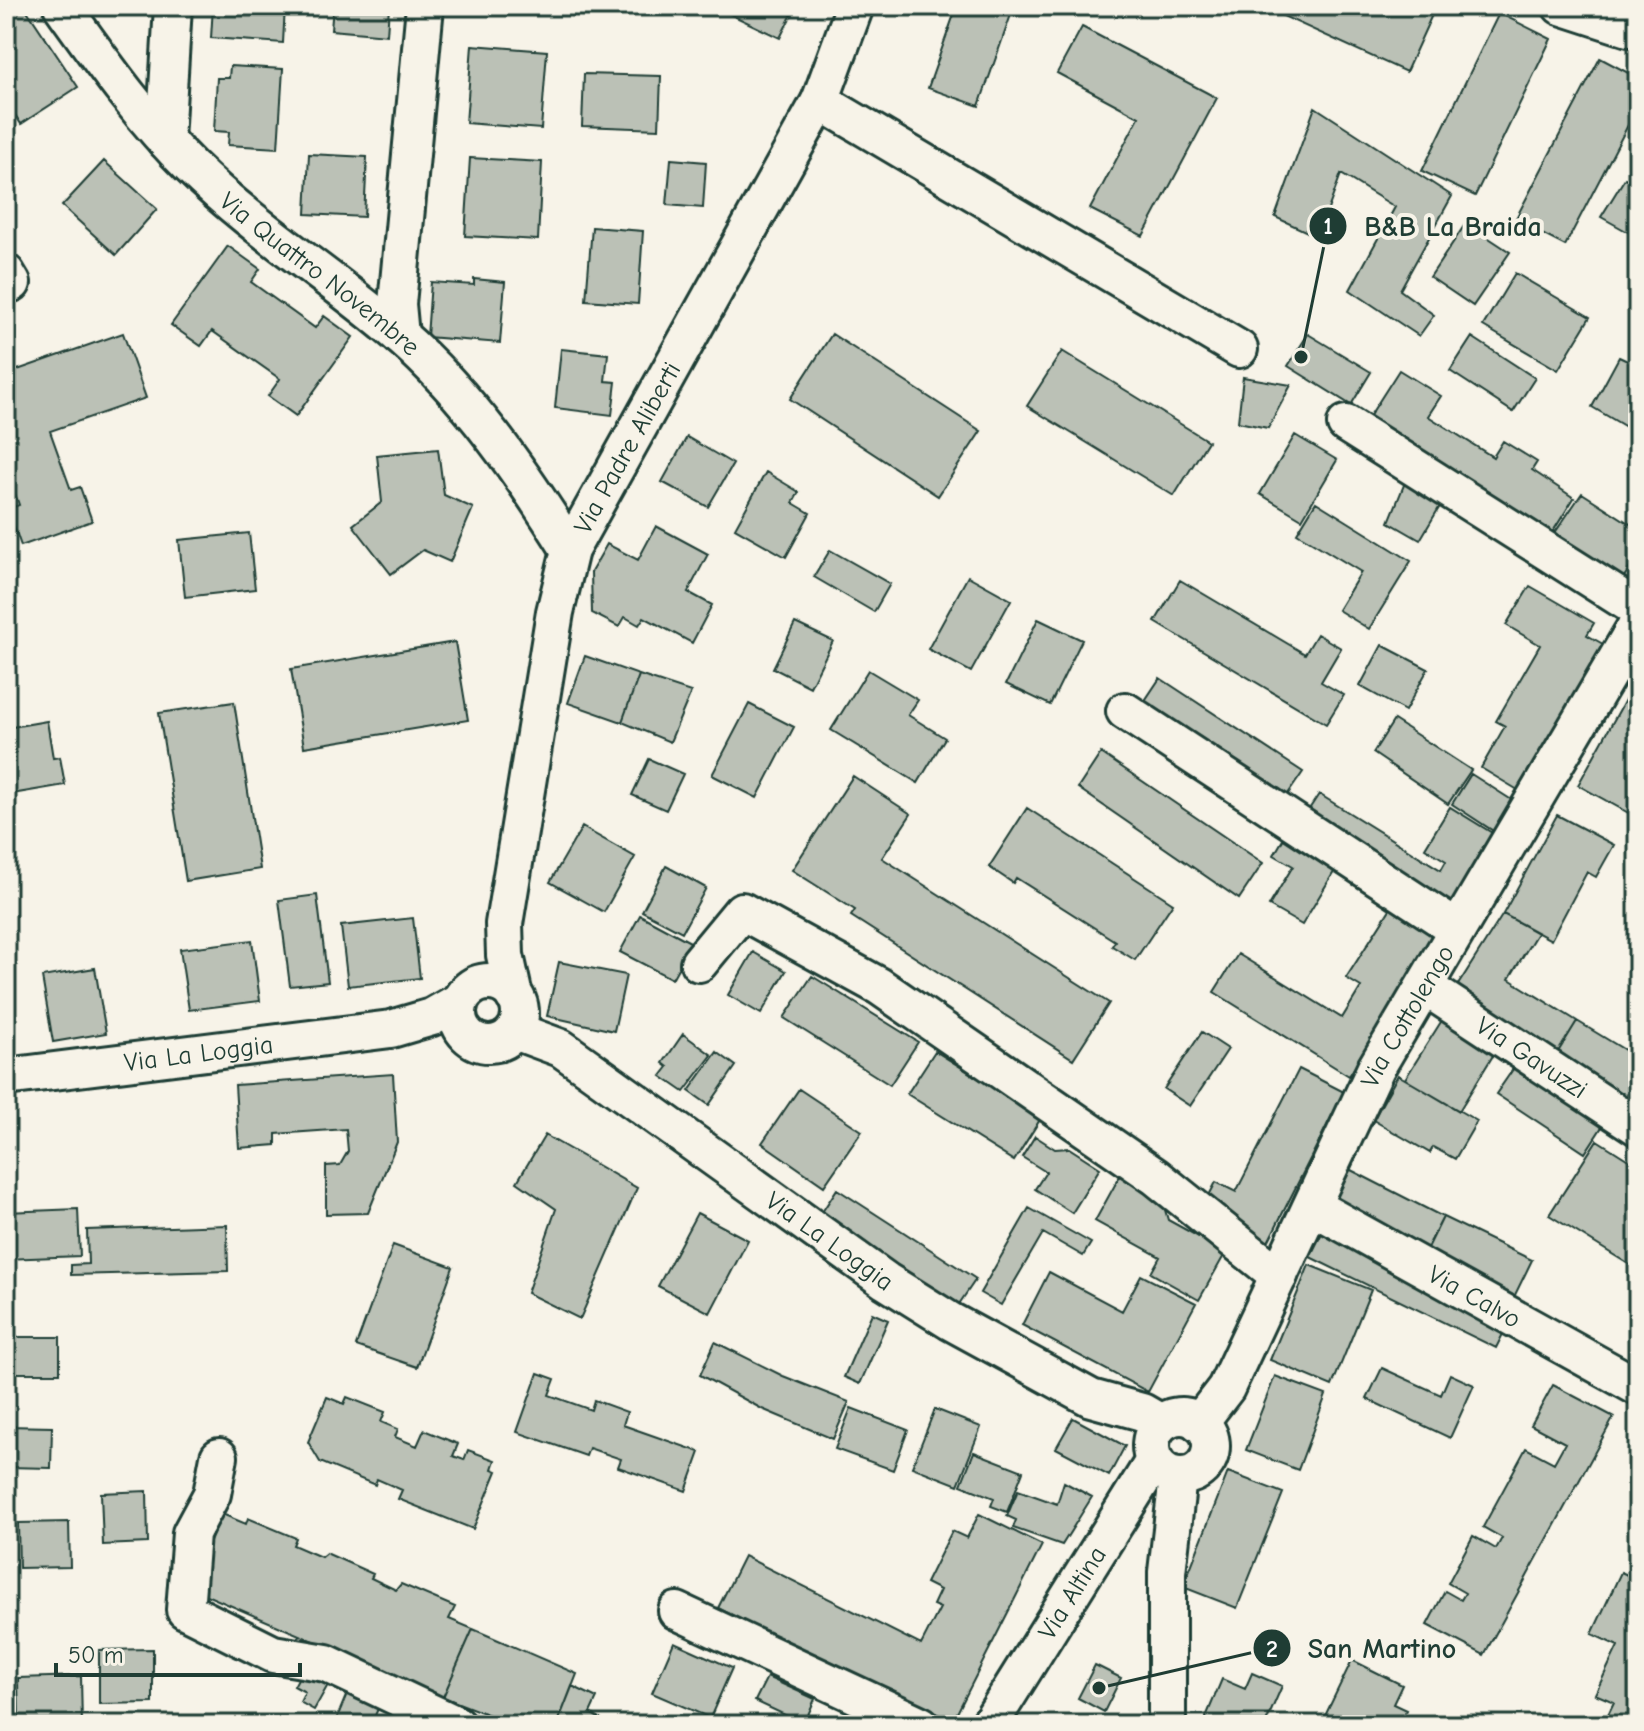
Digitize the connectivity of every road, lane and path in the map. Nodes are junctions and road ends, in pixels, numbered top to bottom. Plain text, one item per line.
1 (62, 6) edge
2 (173, 6) edge
3 (425, 6) edge
4 (855, 6) edge
5 (1561, 6) edge
6 (1638, 25) edge
7 (820, 101) junction
8 (165, 140) junction
9 (400, 336) junction
10 (1239, 349) dead end
11 (1346, 424) dead end
12 (570, 550) junction
13 (1638, 609) edge
14 (1638, 623) edge
15 (1125, 711) dead end
16 (504, 924) junction
17 (1457, 929) junction
18 (699, 963) dead end
19 (1425, 987) junction
20 (465, 994) junction
21 (515, 1013) junction
22 (391, 1029) junction
23 (471, 1040) junction
24 (6, 1077) edge
25 (1638, 1127) edge
26 (1312, 1206) junction
27 (1279, 1276) junction
28 (1638, 1387) edge
29 (1161, 1423) junction
30 (1199, 1423) junction
31 (219, 1457) dead end
32 (1166, 1469) junction
33 (677, 1611) dead end
34 (457, 1725) edge
35 (921, 1725) edge
36 (989, 1725) edge
37 (1167, 1725) edge

1 - 8 street, Via Quattro Novembre
2 - 8 street
3 - 9 street
4 - 7 street, Via Padre Aliberti
5 - 6 street
7 - 10 street
7 - 12 street, Via Padre Aliberti
8 - 9 street, Via Quattro Novembre
9 - 12 street, Via Quattro Novembre
11 - 13 street
12 - 16 street, Via Padre Aliberti
14 - 17 street, Via Cottolengo
15 - 17 street
16 - 20 street, Via Padre Aliberti
16 - 21 street, Via Padre Aliberti
17 - 19 street, Via Cottolengo
18 - 27 street
19 - 25 street, Via Gavuzzi
19 - 26 street, Via Cottolengo
20 - 21 street
20 - 22 street, Via La Loggia
20 - 23 street
21 - 23 street
21 - 29 street, Via La Loggia
22 - 23 street, Via La Loggia
22 - 24 street, Via La Loggia
26 - 27 street, Via Cottolengo
26 - 28 street, Via Calvo
27 - 30 street, Via Cottolengo
29 - 30 street
29 - 32 street
30 - 32 street
31 - 34 street
32 - 36 street, Via Altina
32 - 37 street
33 - 35 street

